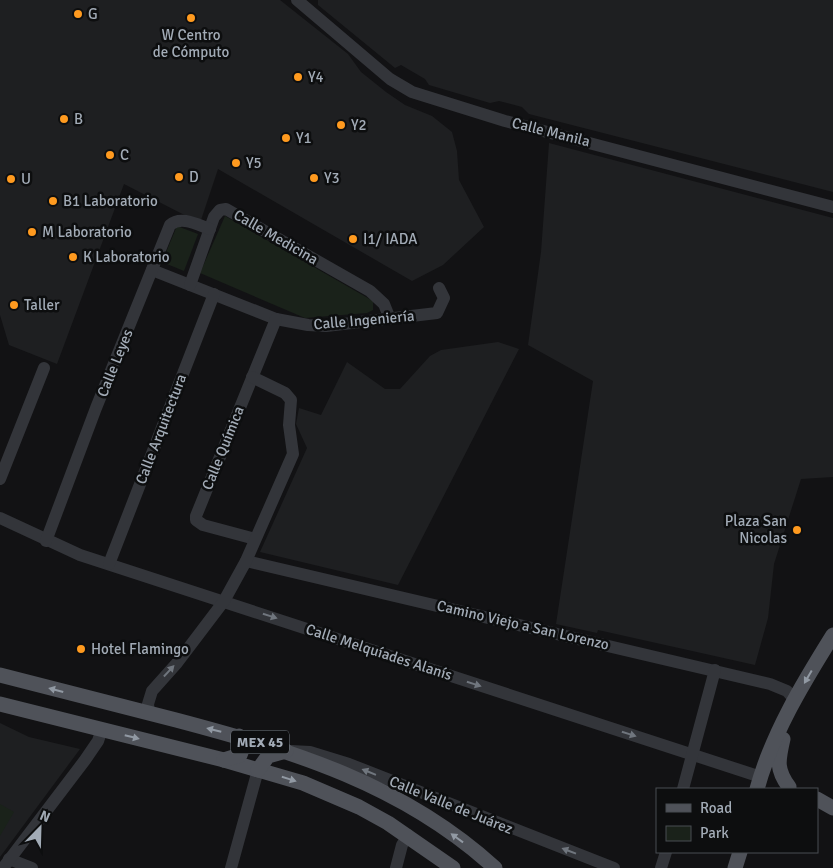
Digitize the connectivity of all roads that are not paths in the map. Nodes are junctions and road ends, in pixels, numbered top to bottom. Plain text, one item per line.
1 (297, 0) edge
2 (833, 207) edge
3 (210, 229) junction
4 (152, 270) junction
5 (190, 285) junction
6 (439, 288) dead end
7 (214, 294) junction
8 (276, 319) junction
9 (390, 319) junction
10 (44, 368) dead end
11 (252, 377) junction
12 (0, 479) edge
13 (0, 518) edge
14 (255, 539) junction
15 (46, 541) junction
16 (246, 561) junction
17 (109, 564) junction
18 (224, 602) junction
19 (833, 635) edge
20 (715, 670) junction
21 (0, 675) edge
22 (0, 704) edge
23 (792, 706) junction
24 (149, 713) junction
25 (102, 730) junction
26 (239, 736) junction
27 (286, 751) junction
28 (693, 755) junction
29 (224, 760) junction
30 (258, 770) junction
31 (759, 783) edge
32 (683, 788) edge
33 (791, 788) edge
34 (833, 796) edge
35 (818, 799) edge
36 (818, 800) edge
37 (833, 808) edge
38 (408, 835) junction
39 (666, 853) edge
40 (740, 853) edge
41 (6, 863) edge
42 (32, 868) edge
43 (231, 868) edge
44 (396, 868) edge
45 (453, 868) edge
46 (495, 868) edge
47 (614, 868) edge
48 (661, 868) edge
49 (735, 868) edge

1 - 2 street, Calle Manila
3 - 4 street, Calle Leyes
3 - 5 street, Calle Medicina
3 - 9 street, Calle Medicina
4 - 5 street, Calle Ingeniería
4 - 15 street, Calle Leyes
5 - 7 street, Calle Ingeniería
6 - 9 street, Calle Ingeniería
7 - 8 street, Calle Ingeniería
7 - 17 street, Calle Arquitectura
8 - 9 street, Calle Ingeniería
8 - 11 street, Calle Química
10 - 12 street
11 - 14 street
11 - 14 street, Calle Química
13 - 15 street, Calle Melquíades Alanís
14 - 16 street
15 - 17 street, Calle Melquíades Alanís
16 - 18 street
16 - 20 street, Camino Viejo a San Lorenzo
17 - 18 street, Calle Melquíades Alanís
24 -> 18 street
18 -> 28 street, Calle Melquíades Alanís
19 -> 23 main road
20 - 23 street, Camino Viejo a San Lorenzo
20 - 28 street
24 -> 21 main road, MEX 45
22 - 25 main road, MEX 45
23 - 31 main road
23 - 33 main road
26 -> 24 main road, MEX 45
25 -> 29 main road, MEX 45
25 - 41 street
26 - 27 main road, MEX 45
26 - 29 main road
27 - 30 main road
46 -> 27 main road, MEX 45
47 -> 27 street, Calle Valle de Juárez
28 - 31 street, Calle Melquíades Alanís
28 - 32 street
29 - 30 main road, MEX 45
30 -> 38 main road, MEX 45
30 - 43 street
31 - 33 main road
34 - 35 main road
36 - 37 main road
38 - 44 street
38 - 45 main road, MEX 45
39 - 48 street
40 - 49 main road
41 - 42 street

